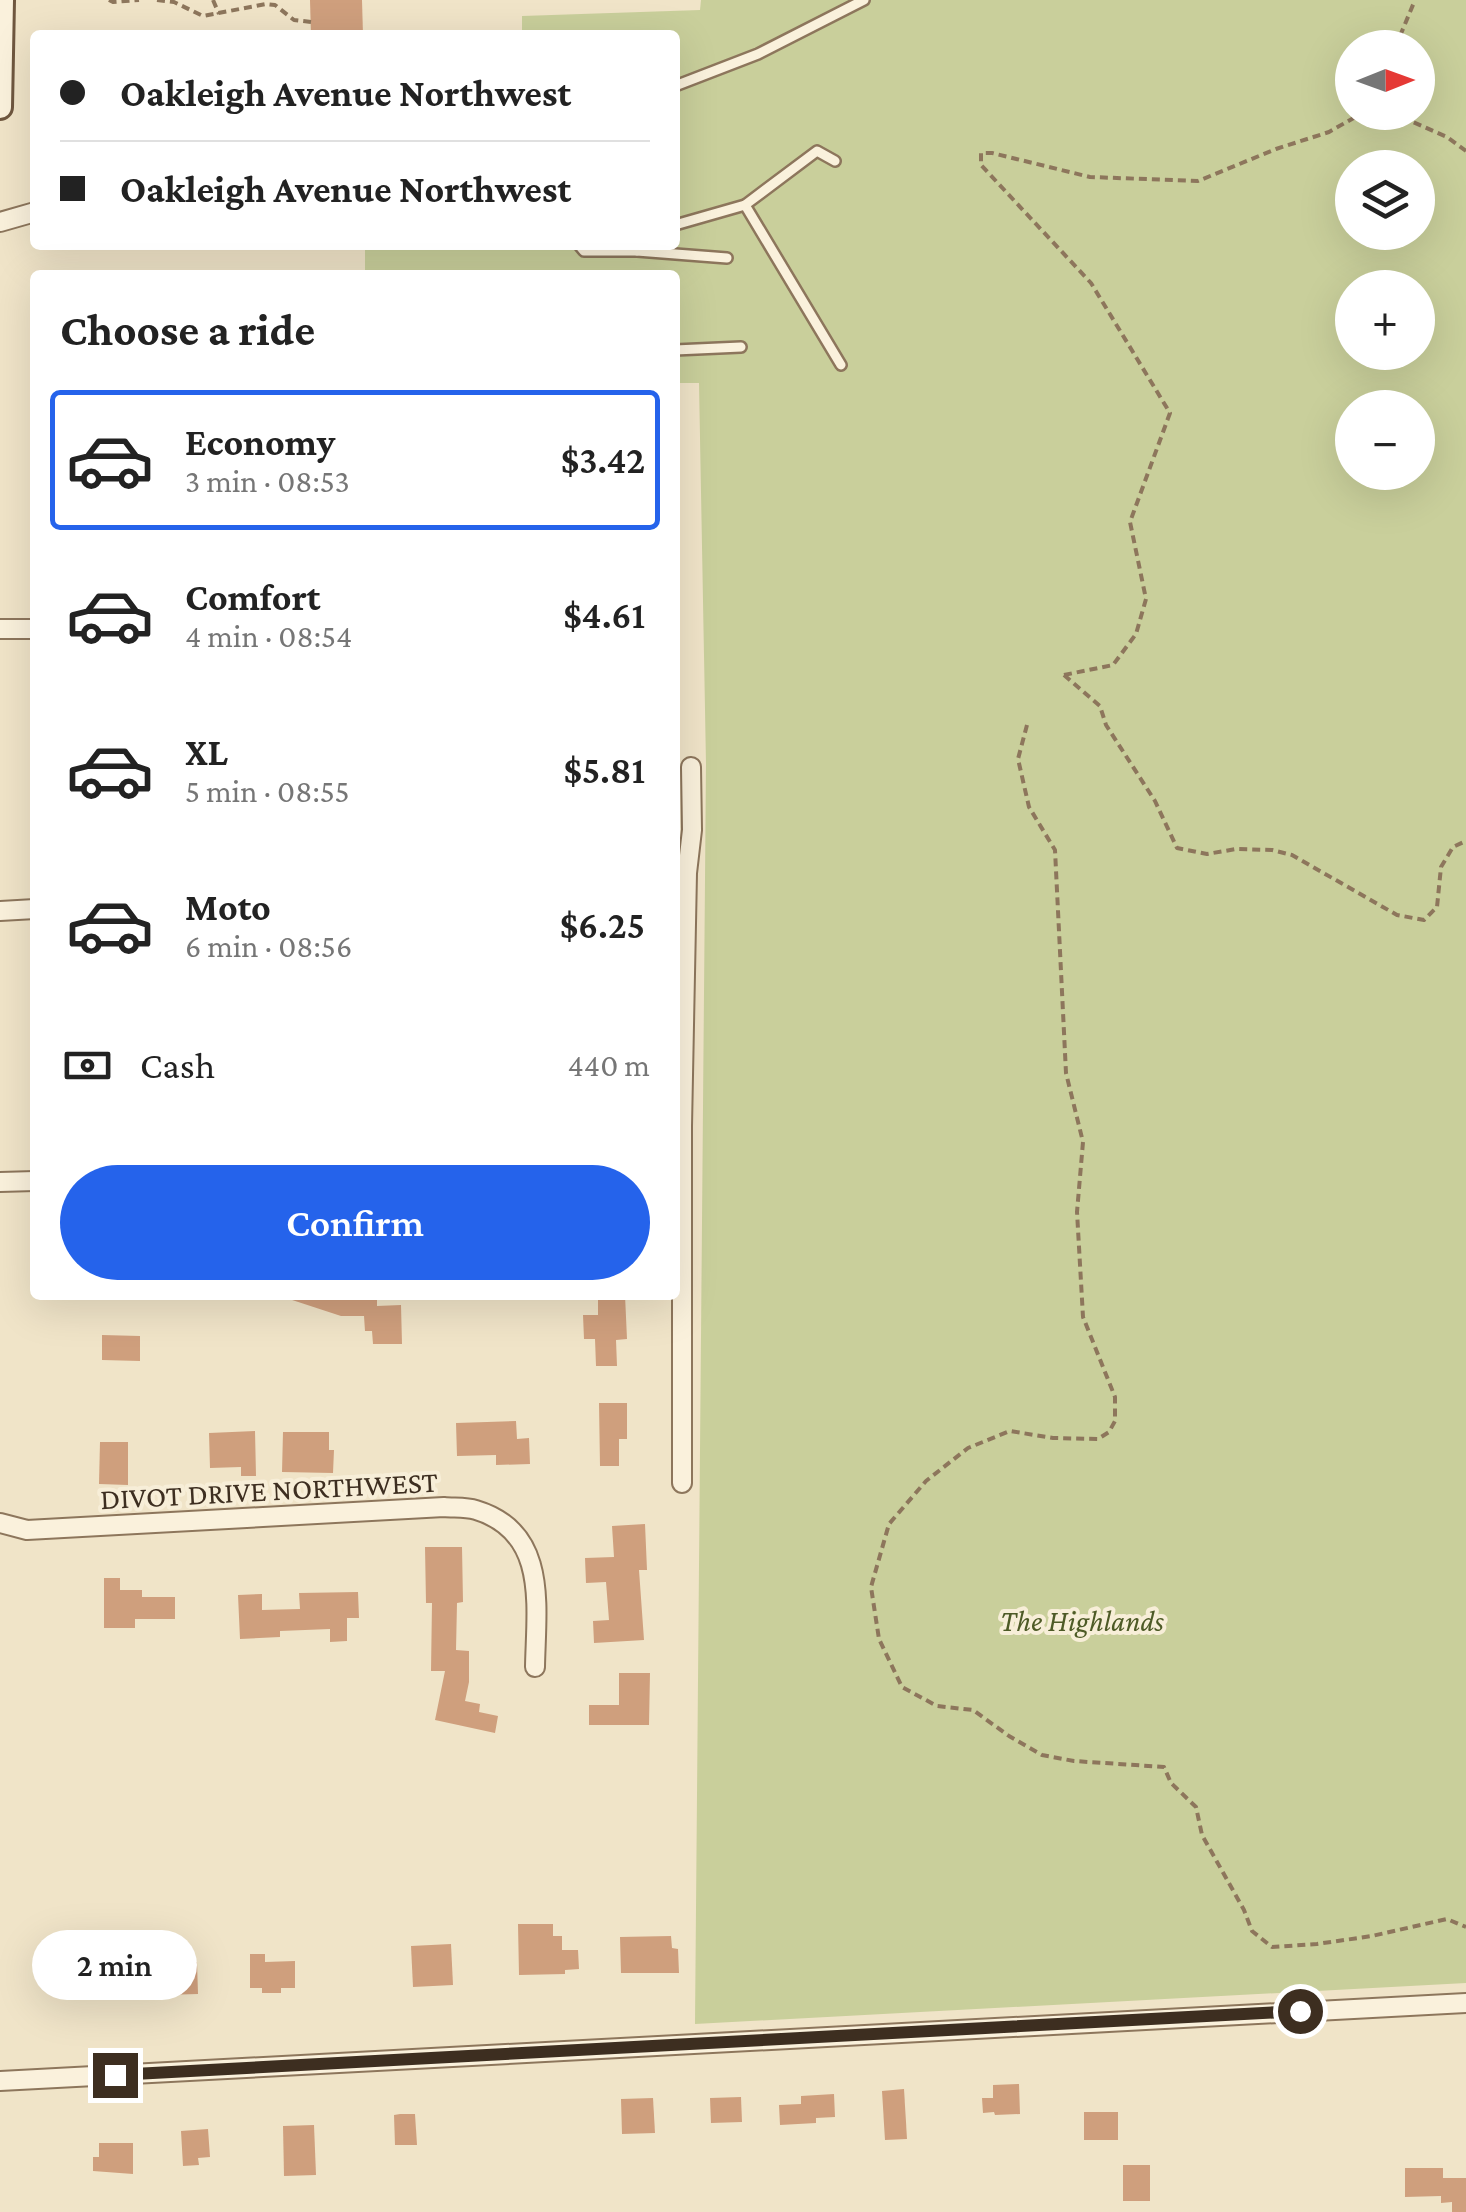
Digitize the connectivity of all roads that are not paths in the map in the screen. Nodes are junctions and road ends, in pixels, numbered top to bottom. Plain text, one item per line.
1 (2, 0) edge
2 (864, 0) edge
3 (680, 84) edge
4 (0, 107) edge
5 (835, 161) dead end
6 (745, 205) junction
7 (30, 213) edge
8 (0, 222) edge
9 (680, 224) edge
10 (658, 250) edge
11 (727, 258) dead end
12 (741, 347) dead end
13 (680, 350) edge
14 (841, 365) dead end
15 (30, 629) edge
16 (0, 630) edge
17 (691, 767) dead end
18 (681, 873) edge
19 (30, 909) edge
20 (0, 911) edge
21 (30, 1181) edge
22 (0, 1182) edge
23 (682, 1483) dead end
24 (0, 1522) edge
25 (535, 1667) dead end
26 (1466, 2003) edge
27 (0, 2081) edge

1 - 4 main road
2 - 3 lane
5 - 6 lane
6 - 9 lane
6 - 14 lane
7 - 8 street
10 - 11 lane
12 - 13 lane
15 - 16 street
17 - 18 street
18 - 23 street
19 - 20 street
21 - 22 street
24 - 25 street, DIVOT DRIVE NORTHWEST
26 - 27 street

